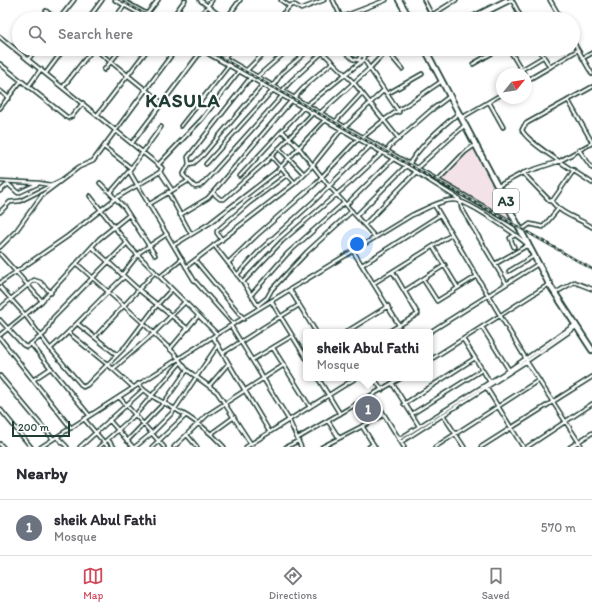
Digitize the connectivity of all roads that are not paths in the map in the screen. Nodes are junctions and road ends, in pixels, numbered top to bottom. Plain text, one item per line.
1 (74, 0) edge
2 (102, 0) edge
3 (115, 0) edge
4 (122, 0) edge
5 (130, 0) edge
6 (158, 0) edge
7 (185, 0) edge
8 (200, 0) edge
9 (212, 0) edge
10 (239, 0) edge
11 (281, 0) edge
12 (324, 0) edge
13 (333, 0) edge
14 (386, 0) edge
15 (401, 0) edge
16 (424, 0) edge
17 (456, 0) edge
18 (506, 0) edge
19 (512, 0) edge
20 (550, 0) edge
21 (128, 4) junction
22 (125, 6) junction
23 (207, 6) junction
24 (289, 6) junction
25 (65, 12) edge
26 (93, 12) edge
27 (120, 12) edge
28 (136, 12) edge
29 (139, 12) edge
30 (150, 12) edge
31 (176, 12) edge
32 (203, 12) edge
33 (215, 12) edge
34 (230, 12) edge
35 (284, 12) edge
36 (339, 12) edge
37 (357, 12) edge
38 (407, 12) edge
39 (430, 12) edge
40 (437, 12) edge
41 (482, 12) edge
42 (487, 12) edge
43 (518, 12) edge
44 (557, 12) edge
45 (0, 36) edge
46 (12, 46) edge
47 (580, 53) edge
48 (592, 53) edge
49 (23, 56) edge
50 (31, 56) edge
51 (59, 56) edge
52 (88, 56) edge
53 (103, 56) edge
54 (116, 56) edge
55 (143, 56) edge
56 (171, 56) edge
57 (197, 56) edge
58 (214, 56) edge
59 (221, 56) edge
60 (261, 56) edge
61 (281, 56) edge
62 (302, 56) edge
63 (319, 56) edge
64 (327, 56) edge
65 (350, 56) edge
66 (363, 56) edge
67 (363, 56) edge
68 (382, 56) edge
69 (392, 56) edge
70 (430, 56) edge
71 (430, 56) edge
72 (486, 56) edge
73 (513, 56) edge
74 (568, 56) edge
75 (543, 57) joint
76 (224, 58) joint
77 (583, 58) junction
78 (28, 60) junction
79 (362, 60) junction
80 (111, 62) junction
81 (333, 62) junction
82 (0, 64) edge
83 (472, 64) dead end
84 (229, 65) junction
85 (550, 67) junction
86 (369, 68) junction
87 (520, 68) edge
88 (524, 68) edge
89 (41, 69) junction
90 (402, 69) dead end
91 (104, 70) dead end
92 (239, 71) junction
93 (246, 71) junction
94 (46, 73) junction
95 (346, 74) junction
96 (422, 74) dead end
97 (592, 74) edge
98 (128, 76) junction
99 (532, 76) edge
100 (251, 77) junction
101 (257, 77) junction
102 (21, 81) junction
103 (442, 81) junction
104 (354, 83) junction
105 (263, 84) junction
106 (28, 86) junction
107 (273, 86) junction
108 (63, 87) junction
109 (592, 87) edge
110 (145, 89) junction
111 (273, 90) junction
112 (384, 90) junction
113 (448, 90) junction
114 (0, 91) edge
115 (282, 91) junction
116 (362, 93) junction
117 (387, 94) junction
118 (282, 96) junction
119 (451, 96) junction
120 (9, 98) junction
121 (294, 98) junction
122 (496, 98) edge
123 (568, 100) junction
124 (290, 101) junction
125 (369, 102) junction
126 (489, 102) junction
127 (83, 103) junction
128 (162, 103) junction
129 (307, 106) junction
130 (0, 108) edge
131 (303, 108) junction
132 (399, 112) junction
133 (320, 113) junction
134 (98, 114) junction
135 (312, 114) junction
136 (461, 115) junction
137 (384, 120) junction
138 (324, 121) junction
139 (335, 122) junction
140 (466, 124) junction
141 (181, 126) dead end
142 (161, 127) dead end
143 (345, 127) junction
144 (503, 127) dead end
145 (115, 130) junction
146 (341, 130) junction
147 (282, 131) junction
148 (363, 137) junction
149 (290, 138) junction
150 (358, 139) junction
151 (399, 139) junction
152 (592, 142) edge
153 (132, 143) junction
154 (476, 144) junction
155 (370, 146) junction
156 (104, 147) junction
157 (279, 148) junction
158 (300, 149) junction
159 (579, 150) junction
160 (143, 151) junction
161 (387, 151) junction
162 (382, 153) junction
163 (271, 156) junction
164 (290, 159) junction
165 (393, 159) junction
166 (560, 160) junction
167 (159, 164) junction
168 (189, 164) junction
169 (206, 164) dead end
170 (409, 164) junction
171 (313, 165) junction
172 (406, 166) junction
173 (282, 167) junction
174 (131, 168) junction
175 (417, 168) junction
176 (592, 168) edge
177 (574, 170) junction
178 (129, 172) junction
179 (160, 172) junction
180 (416, 172) junction
181 (523, 173) junction
182 (288, 174) junction
183 (304, 174) junction
184 (240, 176) dead end
185 (322, 177) junction
186 (0, 180) edge
187 (62, 180) junction
188 (438, 180) junction
189 (188, 181) junction
190 (40, 183) junction
191 (100, 183) dead end
192 (295, 183) junction
193 (592, 183) edge
194 (50, 186) junction
195 (137, 186) junction
196 (329, 186) junction
197 (500, 186) junction
198 (172, 190) junction
199 (0, 191) edge
200 (168, 192) junction
201 (110, 193) junction
202 (213, 193) junction
203 (336, 194) junction
204 (90, 196) dead end
205 (116, 198) junction
206 (459, 201) junction
207 (551, 201) junction
208 (465, 203) junction
209 (345, 204) junction
210 (148, 205) junction
211 (435, 206) junction
212 (101, 209) junction
213 (558, 209) junction
214 (352, 211) junction
215 (0, 212) edge
216 (129, 215) junction
217 (180, 215) junction
218 (356, 216) junction
219 (440, 216) junction
220 (364, 224) junction
221 (114, 226) junction
222 (592, 227) edge
223 (521, 228) junction
224 (167, 234) junction
225 (191, 234) junction
226 (451, 235) junction
227 (515, 235) junction
228 (375, 237) junction
229 (222, 240) junction
230 (127, 243) junction
231 (149, 245) junction
232 (174, 245) junction
233 (214, 245) junction
234 (529, 246) junction
235 (0, 247) edge
236 (92, 247) junction
237 (433, 247) junction
238 (514, 247) dead end
239 (353, 251) junction
240 (0, 254) edge
241 (138, 255) junction
242 (155, 255) dead end
243 (535, 256) junction
244 (182, 259) junction
245 (195, 260) junction
246 (108, 262) junction
247 (228, 263) junction
248 (539, 263) junction
249 (77, 264) junction
250 (495, 264) junction
251 (362, 265) junction
252 (445, 265) junction
253 (186, 267) junction
254 (509, 271) dead end
255 (15, 272) junction
256 (156, 272) junction
257 (393, 272) junction
258 (237, 275) junction
259 (123, 276) junction
260 (477, 276) junction
261 (160, 277) junction
262 (93, 278) junction
263 (423, 279) junction
264 (243, 282) junction
265 (0, 283) edge
266 (374, 283) junction
267 (506, 283) junction
268 (550, 284) junction
269 (27, 286) junction
270 (0, 287) edge
271 (458, 288) junction
272 (172, 289) junction
273 (139, 290) junction
274 (290, 290) junction
275 (592, 290) edge
276 (404, 291) junction
277 (107, 292) junction
278 (557, 292) junction
279 (51, 293) junction
280 (251, 295) junction
281 (488, 295) junction
282 (11, 300) junction
283 (42, 301) junction
284 (271, 301) junction
285 (185, 302) junction
286 (157, 305) junction
287 (299, 305) junction
288 (259, 306) junction
289 (388, 306) junction
290 (124, 307) junction
291 (0, 308) edge
292 (26, 316) junction
293 (198, 316) junction
294 (500, 316) junction
295 (171, 317) junction
296 (281, 317) junction
297 (244, 319) junction
298 (0, 320) edge
299 (144, 323) junction
300 (78, 324) junction
301 (232, 325) junction
302 (399, 325) junction
303 (576, 325) junction
304 (482, 327) junction
305 (8, 329) junction
306 (188, 329) junction
307 (314, 329) edge
308 (352, 329) edge
309 (393, 329) edge
310 (433, 330) edge
311 (70, 333) junction
312 (153, 334) junction
313 (217, 334) junction
314 (0, 336) edge
315 (213, 336) junction
316 (292, 336) junction
317 (41, 337) junction
318 (95, 337) junction
319 (463, 339) junction
320 (240, 341) junction
321 (31, 344) junction
322 (218, 345) junction
323 (592, 347) edge
324 (273, 348) junction
325 (50, 349) junction
326 (170, 349) junction
327 (592, 350) edge
328 (303, 352) edge
329 (223, 354) junction
330 (117, 355) junction
331 (433, 358) edge
332 (475, 358) junction
333 (177, 359) junction
334 (252, 360) junction
335 (526, 360) junction
336 (180, 362) junction
337 (228, 364) junction
338 (108, 365) junction
339 (284, 365) junction
340 (51, 368) junction
341 (113, 368) junction
342 (187, 370) junction
343 (482, 370) junction
344 (508, 370) junction
345 (0, 376) edge
346 (196, 377) junction
347 (592, 377) edge
348 (263, 379) junction
349 (33, 380) junction
350 (539, 380) junction
351 (320, 381) edge
352 (351, 381) edge
353 (376, 381) edge
354 (396, 381) edge
355 (490, 382) junction
356 (392, 383) junction
357 (138, 384) junction
358 (209, 386) junction
359 (132, 387) junction
360 (486, 387) junction
361 (144, 390) junction
362 (382, 390) junction
363 (245, 391) junction
364 (328, 394) junction
365 (372, 395) junction
366 (119, 397) junction
367 (152, 397) junction
368 (552, 401) junction
369 (225, 403) junction
370 (164, 404) junction
371 (404, 404) junction
372 (592, 404) edge
373 (127, 405) junction
374 (310, 407) junction
375 (498, 407) junction
376 (174, 408) junction
377 (0, 409) edge
378 (136, 414) junction
379 (340, 414) junction
380 (412, 414) junction
381 (89, 415) junction
382 (384, 415) junction
383 (443, 415) junction
384 (185, 416) junction
385 (234, 417) junction
386 (84, 419) junction
387 (109, 420) junction
388 (289, 420) junction
389 (328, 421) junction
390 (565, 422) junction
391 (145, 424) junction
392 (198, 424) junction
393 (362, 426) junction
394 (419, 426) junction
395 (71, 428) junction
396 (511, 428) junction
397 (119, 431) junction
398 (96, 432) junction
399 (269, 432) junction
400 (152, 433) junction
401 (212, 433) junction
402 (592, 433) edge
403 (187, 434) junction
404 (456, 435) junction
405 (57, 437) junction
406 (338, 438) junction
407 (53, 439) junction
408 (298, 439) junction
409 (108, 440) junction
410 (400, 440) junction
411 (128, 441) junction
412 (159, 441) junction
413 (579, 442) junction
414 (104, 443) junction
415 (0, 444) edge
416 (251, 444) junction
417 (374, 446) edge
418 (3, 447) edge
419 (31, 447) edge
420 (41, 447) edge
421 (67, 447) edge
422 (80, 447) edge
423 (99, 447) edge
424 (108, 447) edge
425 (114, 447) edge
426 (134, 447) edge
427 (152, 447) edge
428 (164, 447) edge
429 (174, 447) edge
430 (197, 447) edge
431 (224, 447) edge
432 (246, 447) edge
433 (286, 447) edge
434 (302, 447) edge
435 (323, 447) edge
436 (369, 447) edge
437 (404, 447) edge
438 (435, 447) edge
439 (464, 447) edge
440 (481, 447) edge
441 (523, 447) edge
442 (527, 447) edge
443 (570, 447) edge
444 (582, 447) edge

1 - 25 street
2 - 26 street
3 - 22 street
4 - 21 street
5 - 21 street
6 - 30 street
7 - 31 street
8 - 23 street
9 - 23 street
10 - 34 street
11 - 24 street
12 - 24 street
13 - 36 street
14 - 37 street
15 - 38 highway
16 - 39 street
17 - 40 street
18 - 41 street
19 - 42 street
19 - 43 street
20 - 44 street
21 - 29 street
22 - 27 street
22 - 28 street
23 - 32 street
23 - 33 street
24 - 35 street
45 - 46 street
47 - 77 street
48 - 77 street
49 - 78 street
50 - 78 street
51 - 94 street
52 - 108 street
53 - 80 street
54 - 80 street
55 - 98 street
56 - 110 street
57 - 128 street
58 - 84 street
59 - 76 street
60 - 93 street
61 - 101 street
62 - 107 street
63 - 115 street
64 - 81 street
65 - 79 street
66 - 79 street
67 - 79 street
68 - 86 street
69 - 90 street
70 - 103 highway, A3
71 - 113 highway, A3
72 - 83 street
73 - 87 street
74 - 85 street
75 - 85 street
75 - 88 street
76 - 93 street
77 - 97 street
78 - 89 street
79 - 86 street
79 - 95 street
80 - 91 street
80 - 98 street
81 - 95 street
81 - 121 street
82 - 102 street
84 - 92 street
84 - 141 street
85 - 99 street
86 - 104 street
86 - 112 street
89 - 94 street
89 - 106 street
92 - 100 street
92 - 167 street
93 - 101 street
94 - 108 street
95 - 104 street
95 - 129 street
96 - 117 street
98 - 110 street
98 - 134 street
100 - 105 street
100 - 168 street
101 - 107 street
102 - 106 street
102 - 120 street
103 - 113 highway, A3
103 - 132 street
104 - 116 street
104 - 133 street
105 - 111 street
105 - 168 street
106 - 127 street
107 - 115 street
108 - 127 street
109 - 123 street
110 - 128 street
110 - 145 street
111 - 118 street
111 - 169 street
112 - 117 street
112 - 125 street
113 - 119 highway, A3
113 - 136 highway, A3
114 - 120 street
115 - 121 street
116 - 125 street
116 - 139 street
117 - 132 street
118 - 124 street
118 - 189 street
119 - 136 highway, A3
119 - 151 street
120 - 130 street
121 - 129 street
122 - 126 street
123 - 152 street
123 - 166 street
124 - 131 street
124 - 202 street
125 - 137 street
125 - 143 street
126 - 136 street
126 - 144 street
127 - 134 street
128 - 153 street
129 - 133 street
131 - 135 street
131 - 147 street
132 - 137 street
133 - 139 street
134 - 145 street
135 - 138 street
135 - 149 street
136 - 140 highway, A3
136 - 170 street
136 - 197 highway, A3
137 - 148 street
137 - 151 street
138 - 146 street
138 - 158 street
139 - 143 street
140 - 154 highway, A3
140 - 175 street
142 - 160 street
143 - 148 street
145 - 153 street
145 - 156 street
146 - 150 street
146 - 171 street
147 - 149 street
147 - 184 street
148 - 161 street
149 - 157 street
149 - 158 street
150 - 155 street
150 - 185 street
151 - 161 street
152 - 159 street
153 - 160 street
154 - 188 street
154 - 223 highway, A3
155 - 162 street
155 - 196 street
156 - 174 street
156 - 187 street
157 - 163 street
157 - 164 street
158 - 164 street
158 - 171 street
159 - 166 street
159 - 176 street
160 - 167 street
160 - 174 street
161 - 170 street
162 - 165 street
162 - 203 street
163 - 173 street
163 - 202 street
164 - 173 street
164 - 183 street
165 - 172 street
165 - 209 street
166 - 177 street
166 - 181 street
167 - 179 street
168 - 189 street
170 - 175 street
171 - 183 street
171 - 185 street
172 - 180 street
172 - 218 street
173 - 182 street
173 - 225 street
174 - 178 street
175 - 188 street
177 - 193 street
177 - 207 street
178 - 195 street
178 - 201 street
179 - 195 street
179 - 198 street
180 - 208 street
180 - 220 street
181 - 197 street
181 - 207 street
182 - 192 street
182 - 229 street
183 - 192 street
185 - 196 street
185 - 247 street
186 - 190 street
187 - 194 street
187 - 235 street
188 - 223 street
189 - 198 street
190 - 194 street
190 - 199 street
191 - 201 street
192 - 229 street
194 - 215 street
195 - 205 street
195 - 210 street
196 - 203 street
196 - 258 street
197 - 223 highway, A3
198 - 200 street
200 - 210 street
200 - 217 street
201 - 205 street
202 - 217 street
203 - 209 street
203 - 264 street
204 - 212 street
205 - 212 street
205 - 216 street
206 - 208 street
206 - 211 street
206 - 250 street
207 - 213 street
208 - 227 street
209 - 214 street
209 - 280 street
210 - 224 street
211 - 219 street
211 - 228 street
212 - 221 street
212 - 255 street
213 - 222 street
213 - 223 street
214 - 218 street
214 - 288 street
216 - 221 street
216 - 231 street
217 - 225 street
218 - 220 street
219 - 226 street
219 - 251 street
220 - 228 street
221 - 230 street
221 - 236 street
223 - 234 highway, A3
223 - 268 highway, A3
224 - 231 street
224 - 232 street
225 - 232 street
226 - 237 street
226 - 260 street
227 - 234 street
227 - 238 street
228 - 239 street
229 - 233 street
230 - 241 street
230 - 246 street
231 - 241 street
231 - 242 street
232 - 244 street
233 - 245 street
233 - 247 street
234 - 243 highway, A3
234 - 250 street
236 - 246 street
236 - 249 street
237 - 252 street
237 - 257 street
239 - 251 street
239 - 274 street
240 - 255 street
241 - 256 street
241 - 259 street
243 - 248 highway, A3
243 - 254 street
244 - 253 street
244 - 261 street
245 - 253 street
245 - 297 street
246 - 259 street
246 - 262 street
247 - 258 street
248 - 267 street
248 - 268 highway, A3
249 - 262 street
249 - 279 street
250 - 267 street
251 - 266 street
252 - 263 street
252 - 271 street
253 - 301 street
255 - 265 street
255 - 269 street
256 - 261 street
256 - 273 street
257 - 266 street
257 - 276 street
258 - 264 street
259 - 273 street
259 - 277 street
260 - 271 street
260 - 281 street
261 - 272 street
262 - 277 street
262 - 317 street
263 - 271 street
263 - 276 street
264 - 280 street
266 - 289 street
267 - 281 street
268 - 278 highway, A3
268 - 294 street
268 - 303 highway, A3
269 - 279 street
269 - 282 street
269 - 283 street
270 - 282 street
272 - 285 street
272 - 286 street
273 - 286 street
273 - 290 street
274 - 284 street
274 - 287 street
275 - 278 street
276 - 302 street
277 - 290 street
277 - 300 street
278 - 303 highway, A3
279 - 283 street
280 - 288 street
281 - 294 street
281 - 310 street
282 - 291 street
282 - 292 street
283 - 292 street
284 - 288 street
284 - 296 street
285 - 293 street
285 - 295 street
286 - 295 street
286 - 299 street
287 - 296 street
287 - 307 street
288 - 297 street
289 - 302 street
289 - 308 street
290 - 299 street
290 - 318 street
292 - 305 street
292 - 317 street
293 - 306 street
293 - 313 street
294 - 304 street
294 - 335 street
295 - 306 street
295 - 312 street
296 - 316 street
296 - 320 street
297 - 301 street
298 - 305 street
299 - 312 street
299 - 330 street
300 - 311 street
300 - 318 street
301 - 313 street
301 - 320 street
302 - 309 street
303 - 323 highway, A3
303 - 327 highway, A3
303 - 335 street
304 - 319 street
304 - 344 street
305 - 314 street
305 - 321 street
306 - 326 street
311 - 325 street
311 - 338 street
312 - 326 street
312 - 341 street
313 - 315 street
314 - 349 street
315 - 322 street
315 - 333 street
316 - 324 street
316 - 328 street
317 - 321 street
317 - 325 street
318 - 330 street
319 - 331 street
319 - 332 street
320 - 329 street
320 - 334 street
321 - 340 street
322 - 329 street
322 - 346 street
324 - 334 street
324 - 339 street
325 - 338 street
326 - 333 street
329 - 337 street
330 - 338 street
332 - 343 street
332 - 371 street
333 - 336 street
333 - 357 street
334 - 348 street
335 - 344 street
335 - 350 street
335 - 360 street
336 - 342 street
336 - 367 street
337 - 358 street
337 - 363 street
338 - 341 street
339 - 348 street
339 - 374 street
340 - 349 street
340 - 381 street
341 - 359 street
342 - 346 street
342 - 370 street
343 - 355 street
343 - 380 street
344 - 355 street
345 - 407 street
346 - 358 street
346 - 376 street
347 - 368 street
348 - 363 street
348 - 388 street
349 - 395 street
350 - 368 street
350 - 375 street
351 - 364 street
352 - 364 street
353 - 362 street
354 - 356 street
355 - 394 street
356 - 362 street
356 - 371 street
357 - 359 street
357 - 361 street
358 - 369 street
359 - 366 street
360 - 375 street
360 - 383 street
361 - 367 street
361 - 373 street
362 - 365 street
363 - 369 street
363 - 399 street
364 - 374 street
364 - 379 street
365 - 379 street
365 - 382 street
366 - 373 street
366 - 381 street
367 - 370 street
367 - 378 street
368 - 390 street
368 - 396 street
369 - 385 street
369 - 392 street
370 - 376 street
370 - 391 street
371 - 380 street
372 - 390 street
373 - 378 street
373 - 387 street
374 - 388 street
375 - 396 street
375 - 404 street
376 - 384 street
376 - 400 street
377 - 419 street
378 - 391 street
378 - 397 street
379 - 389 street
380 - 394 street
381 - 386 street
382 - 393 street
382 - 410 street
383 - 404 street
383 - 410 street
384 - 392 street
384 - 412 street
385 - 401 street
385 - 416 street
386 - 395 street
386 - 398 street
387 - 397 street
387 - 398 street
388 - 399 street
388 - 408 street
389 - 406 street
389 - 408 street
390 - 413 street
390 - 442 street
391 - 400 street
391 - 411 street
392 - 401 street
392 - 403 street
393 - 406 street
393 - 417 street
394 - 410 street
395 - 405 street
396 - 440 street
396 - 441 street
397 - 409 street
397 - 411 street
398 - 414 street
398 - 422 street
399 - 416 street
400 - 412 street
400 - 426 street
401 - 431 street
402 - 413 street
403 - 429 street
403 - 430 street
404 - 438 street
404 - 439 street
405 - 407 street
405 - 421 street
406 - 435 street
407 - 420 street
408 - 433 street
408 - 434 street
409 - 414 street
409 - 425 street
410 - 437 street
411 - 426 street
412 - 427 street
412 - 428 street
413 - 443 street
413 - 444 street
414 - 423 street
414 - 424 street
415 - 418 street
416 - 432 street
417 - 436 street

